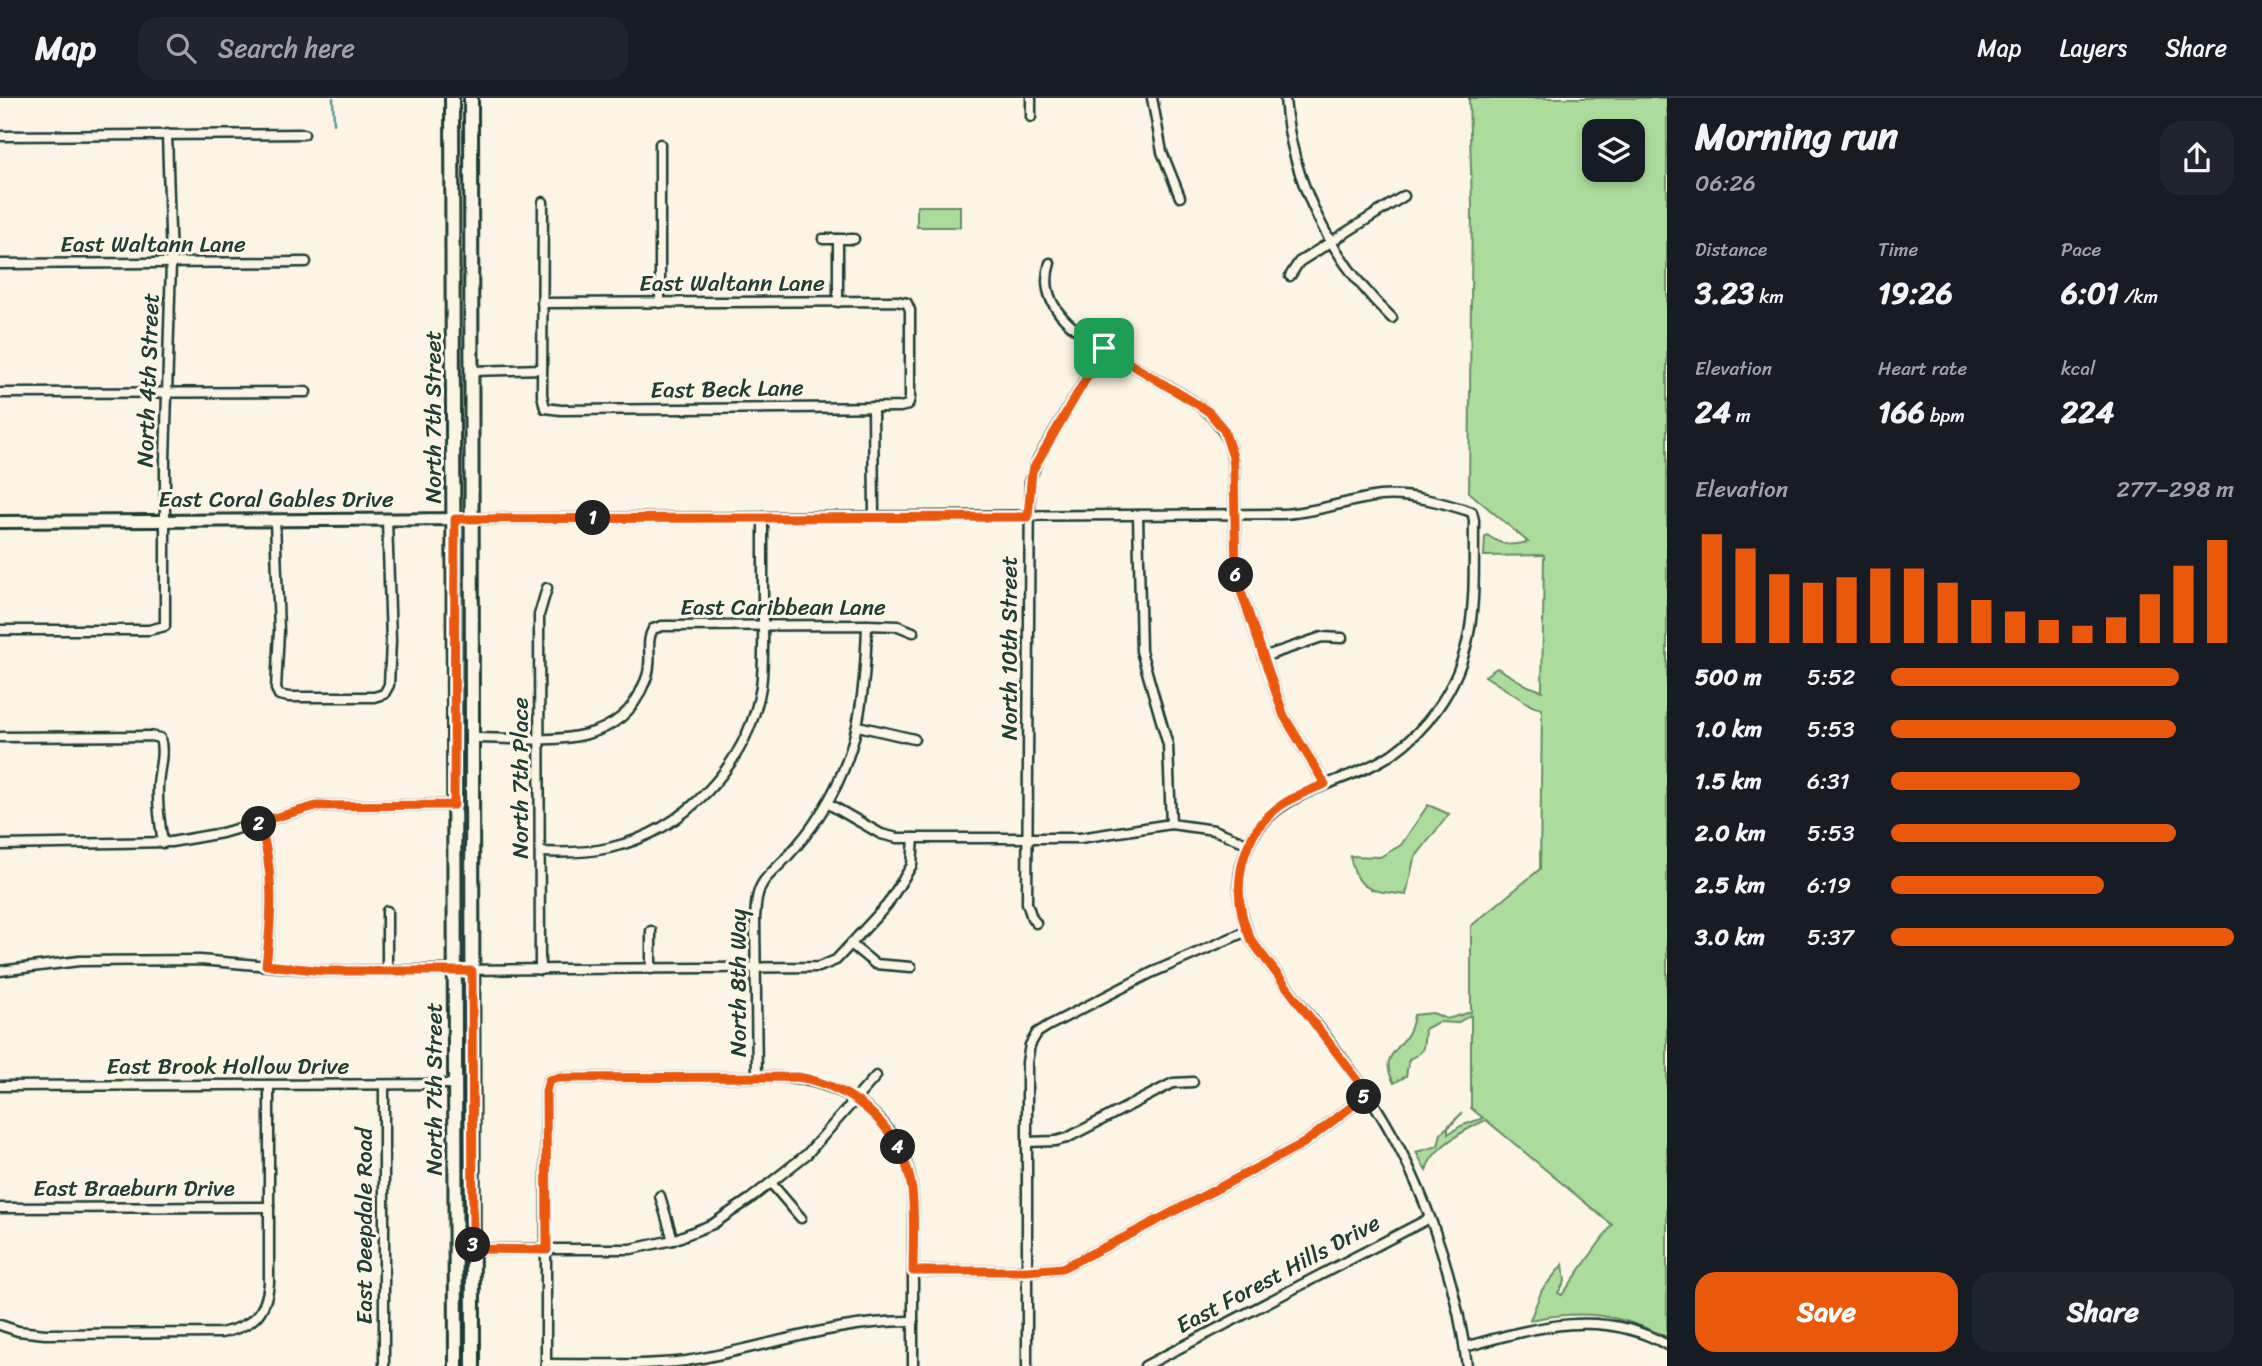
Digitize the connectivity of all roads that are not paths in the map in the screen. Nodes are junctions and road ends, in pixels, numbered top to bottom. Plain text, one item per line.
1 (452, 98) edge
2 (471, 98) edge
3 (1031, 98) edge
4 (1152, 98) edge
5 (1285, 98) edge
6 (1031, 117) dead end
7 (167, 134) junction
8 (304, 134) dead end
9 (0, 136) edge
10 (660, 144) dead end
11 (1404, 196) dead end
12 (1180, 197) dead end
13 (543, 202) dead end
14 (823, 239) dead end
15 (838, 239) junction
16 (854, 239) dead end
17 (1331, 242) junction
18 (306, 262) dead end
19 (171, 263) junction
20 (1050, 263) dead end
21 (0, 264) edge
22 (1290, 276) dead end
23 (838, 302) junction
24 (542, 303) junction
25 (660, 303) junction
26 (1392, 318) dead end
27 (1104, 348) junction
28 (542, 369) junction
29 (471, 370) junction
30 (306, 392) dead end
31 (0, 393) edge
32 (167, 393) junction
33 (908, 405) joint
34 (873, 407) junction
35 (1234, 514) junction
36 (1139, 515) junction
37 (874, 516) junction
38 (763, 517) junction
39 (1028, 517) junction
40 (455, 519) junction
41 (471, 519) junction
42 (275, 520) junction
43 (387, 520) junction
44 (164, 521) junction
45 (0, 522) edge
46 (547, 588) dead end
47 (867, 625) junction
48 (763, 626) junction
49 (0, 630) edge
50 (913, 632) dead end
51 (1342, 638) dead end
52 (1263, 657) junction
53 (858, 726) junction
54 (0, 737) edge
55 (472, 738) junction
56 (540, 739) junction
57 (914, 739) dead end
58 (1325, 784) junction
59 (827, 803) junction
60 (454, 805) junction
61 (259, 822) junction
62 (1171, 824) junction
63 (914, 838) junction
64 (1027, 838) junction
65 (163, 843) junction
66 (1249, 844) junction
67 (0, 845) edge
68 (540, 852) junction
69 (387, 912) dead end
70 (1036, 923) dead end
71 (1247, 931) junction
72 (651, 932) dead end
73 (852, 945) junction
74 (266, 965) junction
75 (911, 967) dead end
76 (651, 969) junction
77 (756, 969) junction
78 (455, 970) junction
79 (540, 970) junction
80 (0, 971) edge
81 (387, 971) junction
82 (472, 971) junction
83 (876, 1076) dead end
84 (757, 1077) junction
85 (1193, 1082) dead end
86 (455, 1084) junction
87 (269, 1085) junction
88 (384, 1085) junction
89 (0, 1086) edge
90 (1368, 1094) junction
91 (855, 1099) junction
92 (1027, 1142) junction
93 (771, 1183) junction
94 (660, 1196) dead end
95 (269, 1207) junction
96 (0, 1208) edge
97 (801, 1218) dead end
98 (1430, 1219) junction
99 (673, 1240) junction
100 (473, 1249) junction
101 (547, 1250) junction
102 (913, 1271) junction
103 (1027, 1271) junction
104 (913, 1321) junction
105 (0, 1325) edge
106 (1667, 1345) edge
107 (1465, 1347) junction
108 (546, 1365) edge
109 (384, 1366) edge
110 (456, 1366) edge
111 (473, 1366) edge
112 (913, 1366) edge
113 (1027, 1366) edge
114 (1145, 1366) edge
115 (1467, 1366) edge

1 - 40 main road, North 7th Street
2 - 29 main road, North 7th Street
3 - 6 street
4 - 12 street
5 - 17 street
7 - 8 street
7 - 9 street
7 - 19 street, North 4th Street
10 - 25 street
11 - 17 street
13 - 24 street
14 - 15 street, East Waltann Lane
15 - 16 street, East Waltann Lane
15 - 23 street, East Waltann Lane
17 - 22 street
17 - 26 street
18 - 19 street, East Waltann Lane
19 - 21 street, East Waltann Lane
19 - 32 street, North 4th Street
20 - 27 street
23 - 25 street, East Waltann Lane
23 - 33 street, East Waltann Lane
24 - 25 street, East Waltann Lane
24 - 28 street
27 - 35 street
27 - 39 street, North 10th Street
28 - 29 street
28 - 34 street, East Beck Lane
29 - 41 main road, North 7th Street
30 - 32 street
31 - 32 street
32 - 44 street, North 4th Street
33 - 34 street, East Beck Lane
34 - 37 street
35 - 36 street, East Coral Gables Drive
35 - 52 street
35 - 58 street, East Coral Gables Drive
36 - 39 street, East Coral Gables Drive
36 - 62 street
37 - 38 street, East Coral Gables Drive
37 - 39 street, East Coral Gables Drive
38 - 41 street, East Coral Gables Drive
38 - 48 street
39 - 64 street, North 10th Street
40 - 41 street, East Coral Gables Drive
40 - 43 street, East Coral Gables Drive
40 - 60 main road, North 7th Street
41 - 55 main road, North 7th Street
42 - 43 street, East Coral Gables Drive
42 - 43 street
42 - 44 street, East Coral Gables Drive
44 - 45 street, East Coral Gables Drive
44 - 49 street, North 4th Street
46 - 56 street, North 7th Place
47 - 48 street, East Caribbean Lane
47 - 50 street, East Caribbean Lane
47 - 53 street, North 8th Way
48 - 56 street, East Caribbean Lane
48 - 68 street
51 - 52 street
52 - 58 street
53 - 57 street
53 - 59 street, North 8th Way
54 - 65 street
55 - 56 street
55 - 82 main road, North 7th Street
56 - 68 street, North 7th Place
58 - 66 street
59 - 63 street
59 - 77 street, North 8th Way
60 - 61 street
60 - 78 main road, North 7th Street
61 - 65 street
61 - 74 street
62 - 64 street
62 - 66 street
63 - 64 street
63 - 73 street
64 - 70 street, North 10th Street
65 - 67 street
66 - 71 street
68 - 79 street, North 7th Place
69 - 81 street
71 - 90 street
71 - 92 street
72 - 76 street
73 - 75 street
73 - 77 street
74 - 80 street
74 - 81 street
76 - 77 street
76 - 79 street
77 - 84 street, North 8th Way
78 - 81 street
78 - 82 street
78 - 86 main road, North 7th Street
79 - 82 street
82 - 100 main road, North 7th Street
83 - 91 street
84 - 91 street
84 - 101 street
85 - 92 street
86 - 88 street, East Brook Hollow Drive
86 - 110 main road, North 7th Street
87 - 88 street, East Brook Hollow Drive
87 - 89 street, East Brook Hollow Drive
87 - 95 street
88 - 109 street, East Deepdale Road
90 - 98 street
90 - 103 street
91 - 93 street
91 - 102 street
92 - 103 street
93 - 97 street
93 - 99 street
94 - 99 street
95 - 96 street, East Braeburn Drive
95 - 105 street
98 - 107 street
98 - 114 street, East Forest Hills Drive
99 - 101 street
100 - 101 street
100 - 111 main road, North 7th Street
101 - 108 street
102 - 103 street
102 - 104 street
103 - 113 street
104 - 108 street
104 - 112 street
106 - 107 street
107 - 115 street

